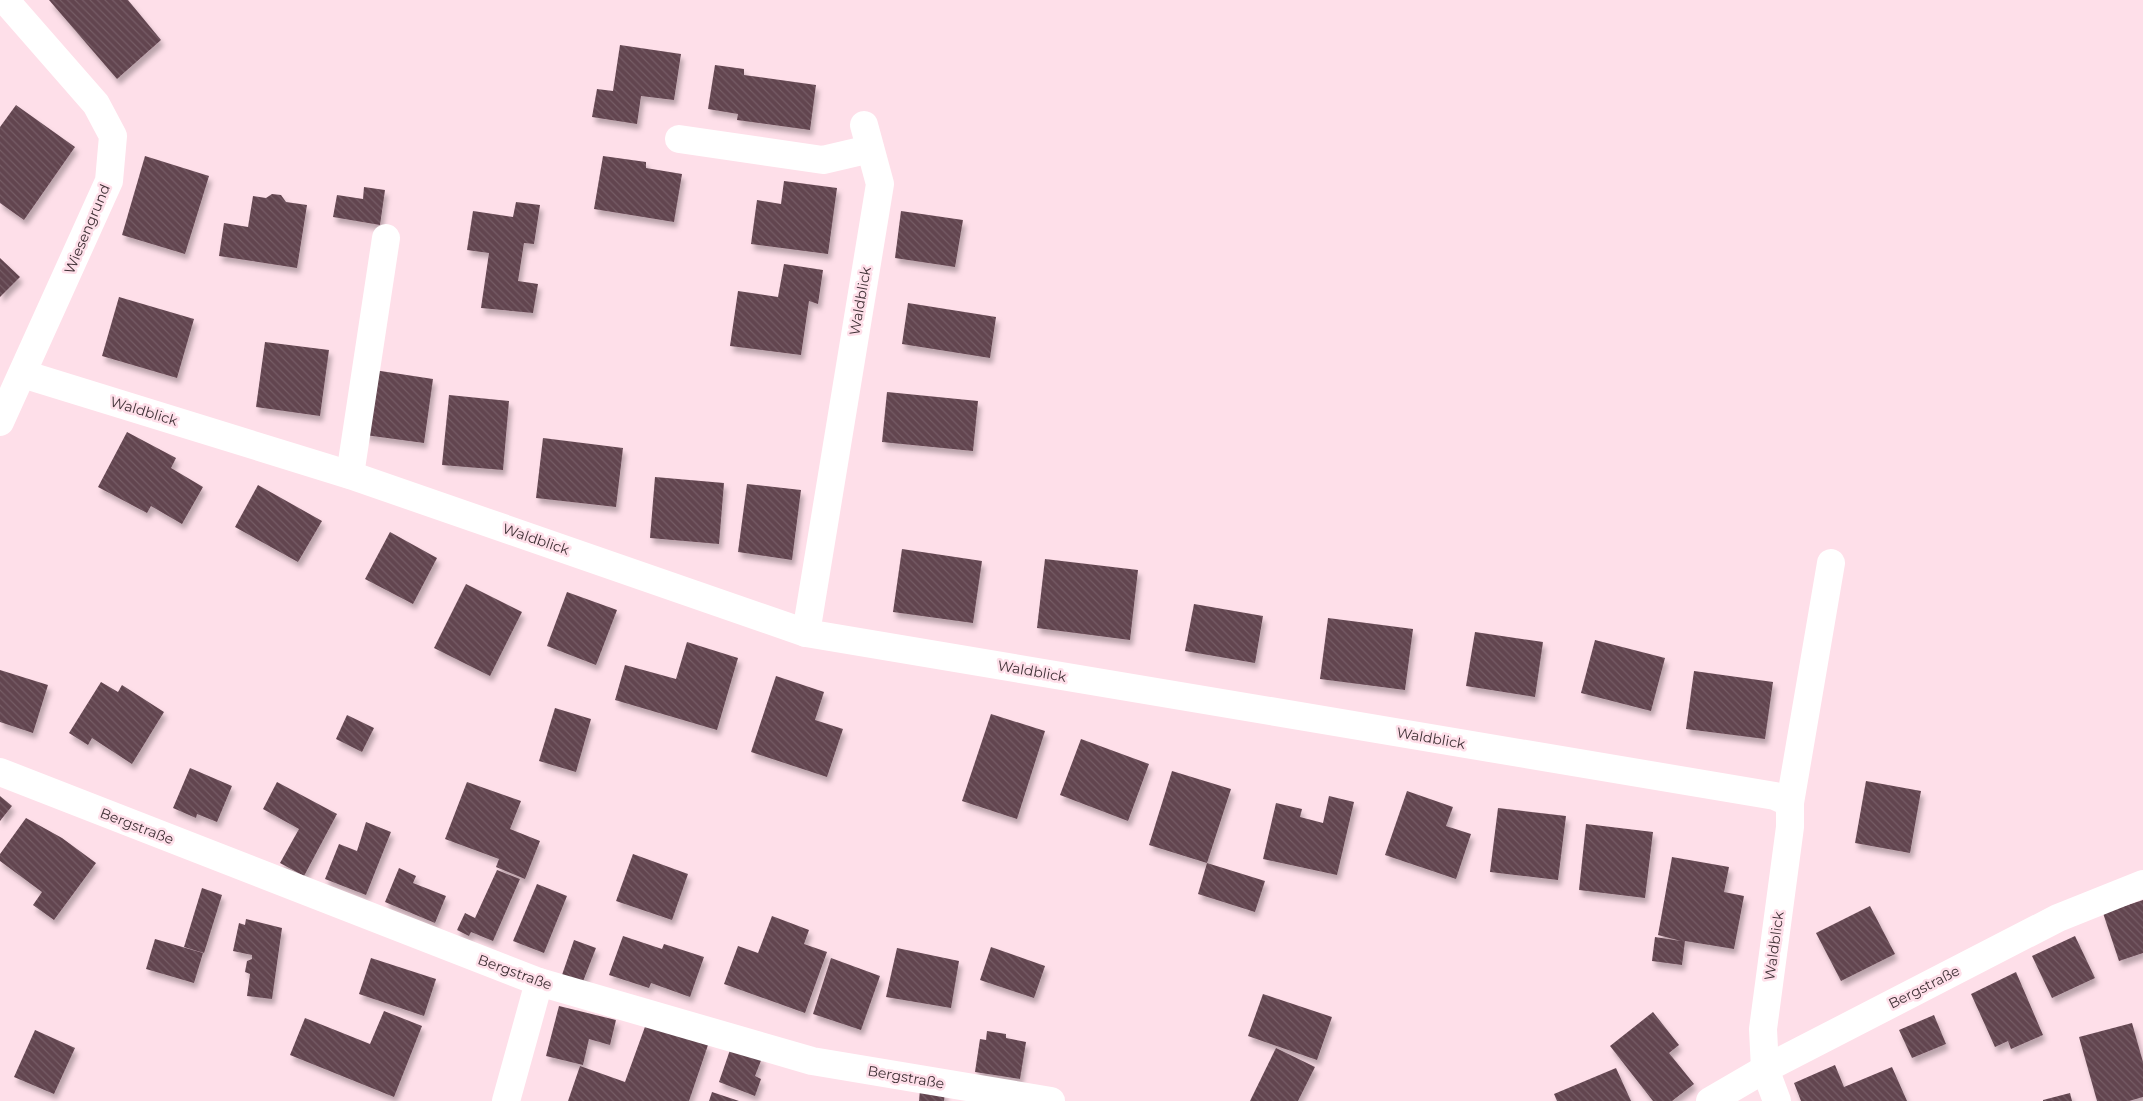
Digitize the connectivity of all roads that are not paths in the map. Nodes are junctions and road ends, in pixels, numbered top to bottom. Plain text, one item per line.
1 (5, 0) edge
2 (679, 139) dead end
3 (386, 238) dead end
4 (23, 374) junction
5 (0, 422) edge
6 (350, 475) junction
7 (1831, 563) dead end
8 (806, 633) junction
9 (0, 772) edge
10 (1790, 803) junction
11 (2143, 884) edge
12 (539, 982) junction
13 (1765, 1069) junction
14 (506, 1101) edge
15 (1051, 1101) edge
16 (1710, 1101) edge
17 (1777, 1101) edge

1 - 4 street, Wiesengrund
2 - 8 street, Waldblick
3 - 6 street
4 - 5 street, Wiesengrund
4 - 6 street, Waldblick
6 - 8 street, Waldblick
7 - 10 street
8 - 10 street, Waldblick
9 - 12 street, Bergstraße
10 - 13 street, Waldblick
11 - 13 street, Bergstraße
12 - 14 street
12 - 15 street, Bergstraße
13 - 16 street, Bergstraße
13 - 17 street, Waldblick

